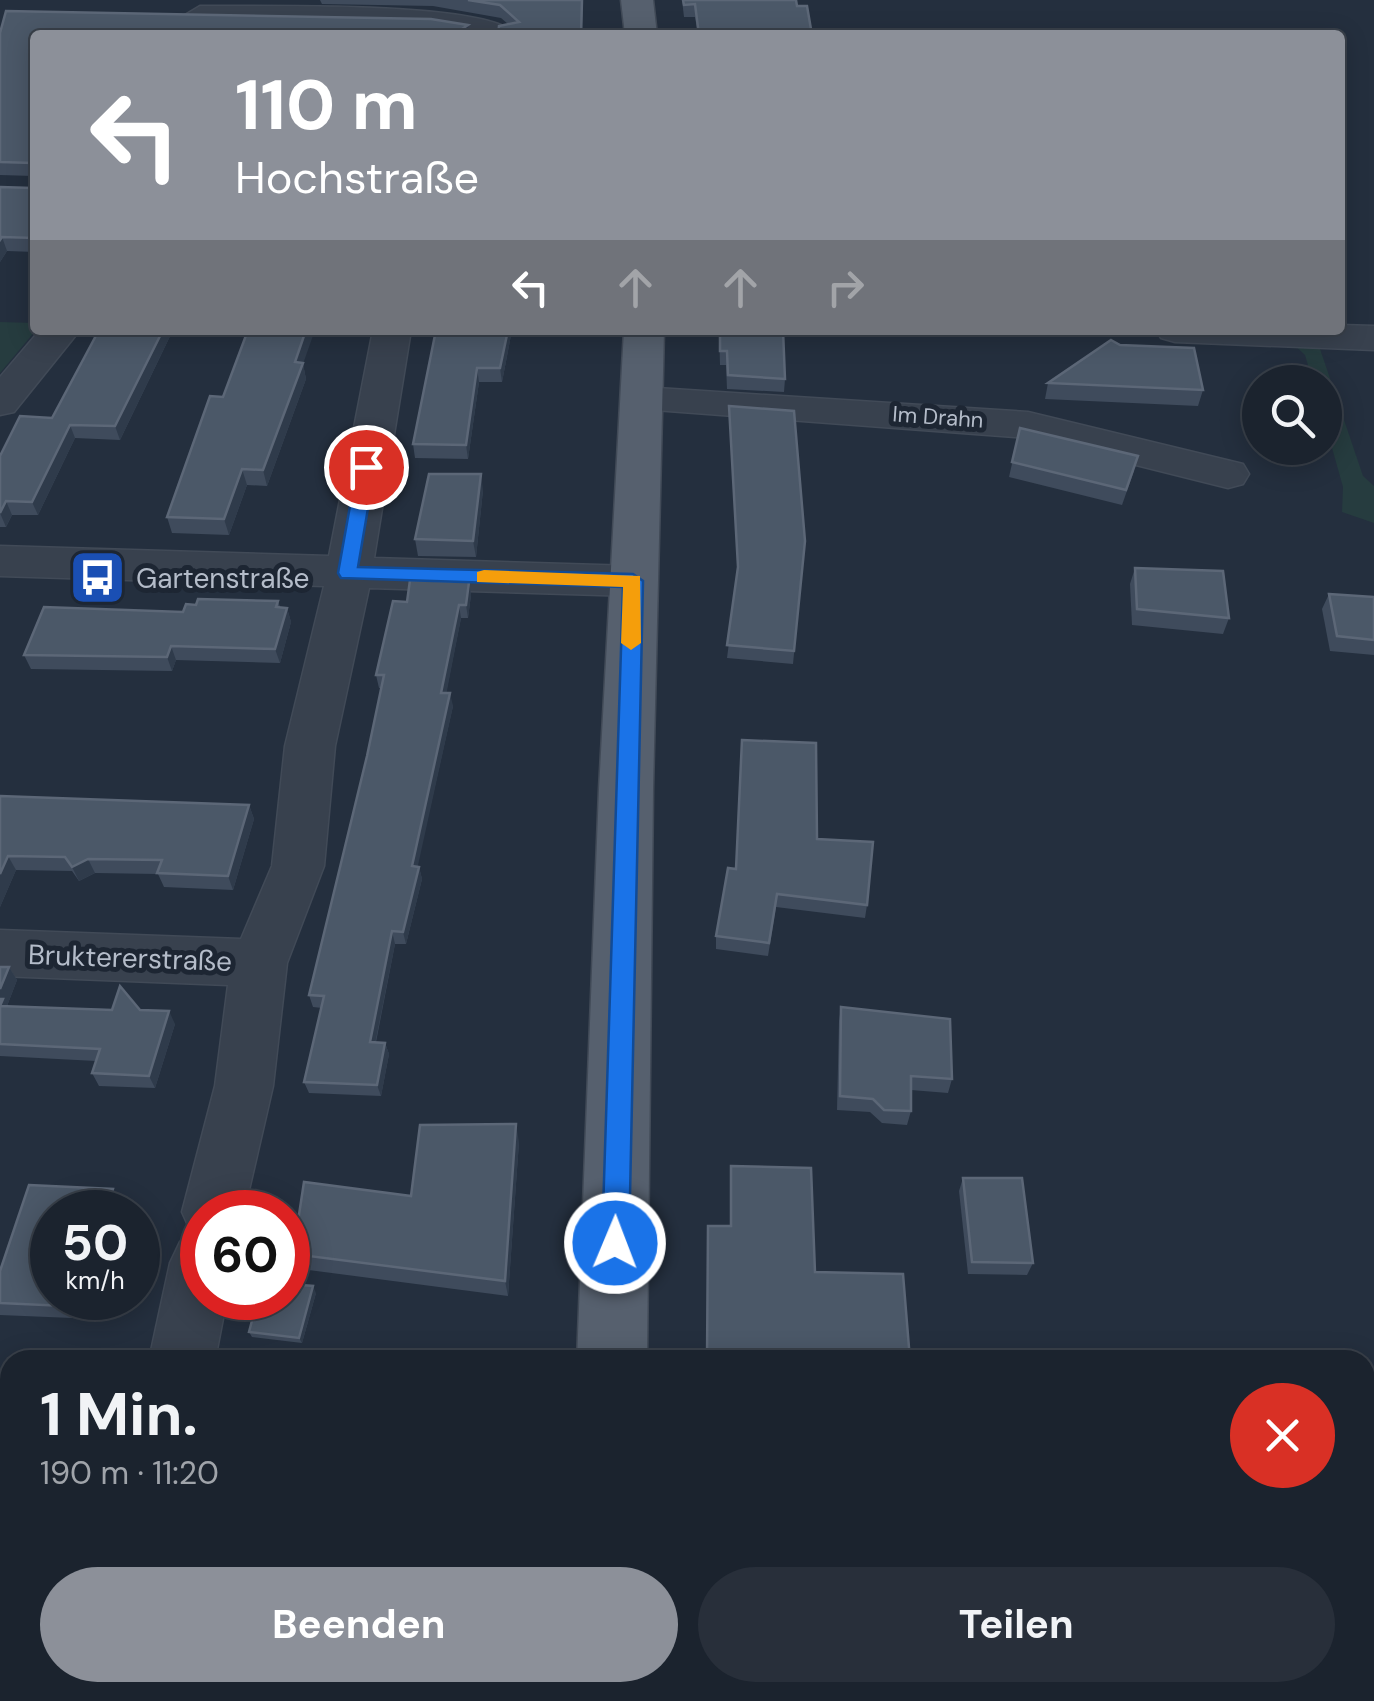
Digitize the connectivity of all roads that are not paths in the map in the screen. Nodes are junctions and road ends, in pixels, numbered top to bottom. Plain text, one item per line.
1 (636, 0) edge
2 (175, 14) edge
3 (269, 17) edge
4 (483, 30) edge
5 (639, 30) edge
6 (57, 335) edge
7 (391, 335) edge
8 (644, 335) edge
9 (1300, 335) edge
10 (1374, 338) edge
11 (642, 399) junction
12 (0, 403) edge
13 (1228, 474) dead end
14 (0, 560) edge
15 (348, 573) junction
16 (633, 581) junction
17 (0, 953) edge
18 (259, 962) junction
19 (218, 1190) edge
20 (190, 1320) edge
21 (184, 1350) edge
22 (612, 1350) edge

1 - 5 main road
2 - 3 street
3 - 4 street
6 - 12 street
7 - 15 street
8 - 11 main road
9 - 10 street
11 - 13 street, Im Drahn
11 - 16 main road
14 - 15 street
15 - 16 street
15 - 18 street, Bruktererstraße
16 - 22 main road
17 - 18 street, Bruktererstraße
18 - 19 street, Bruktererstraße
20 - 21 street

